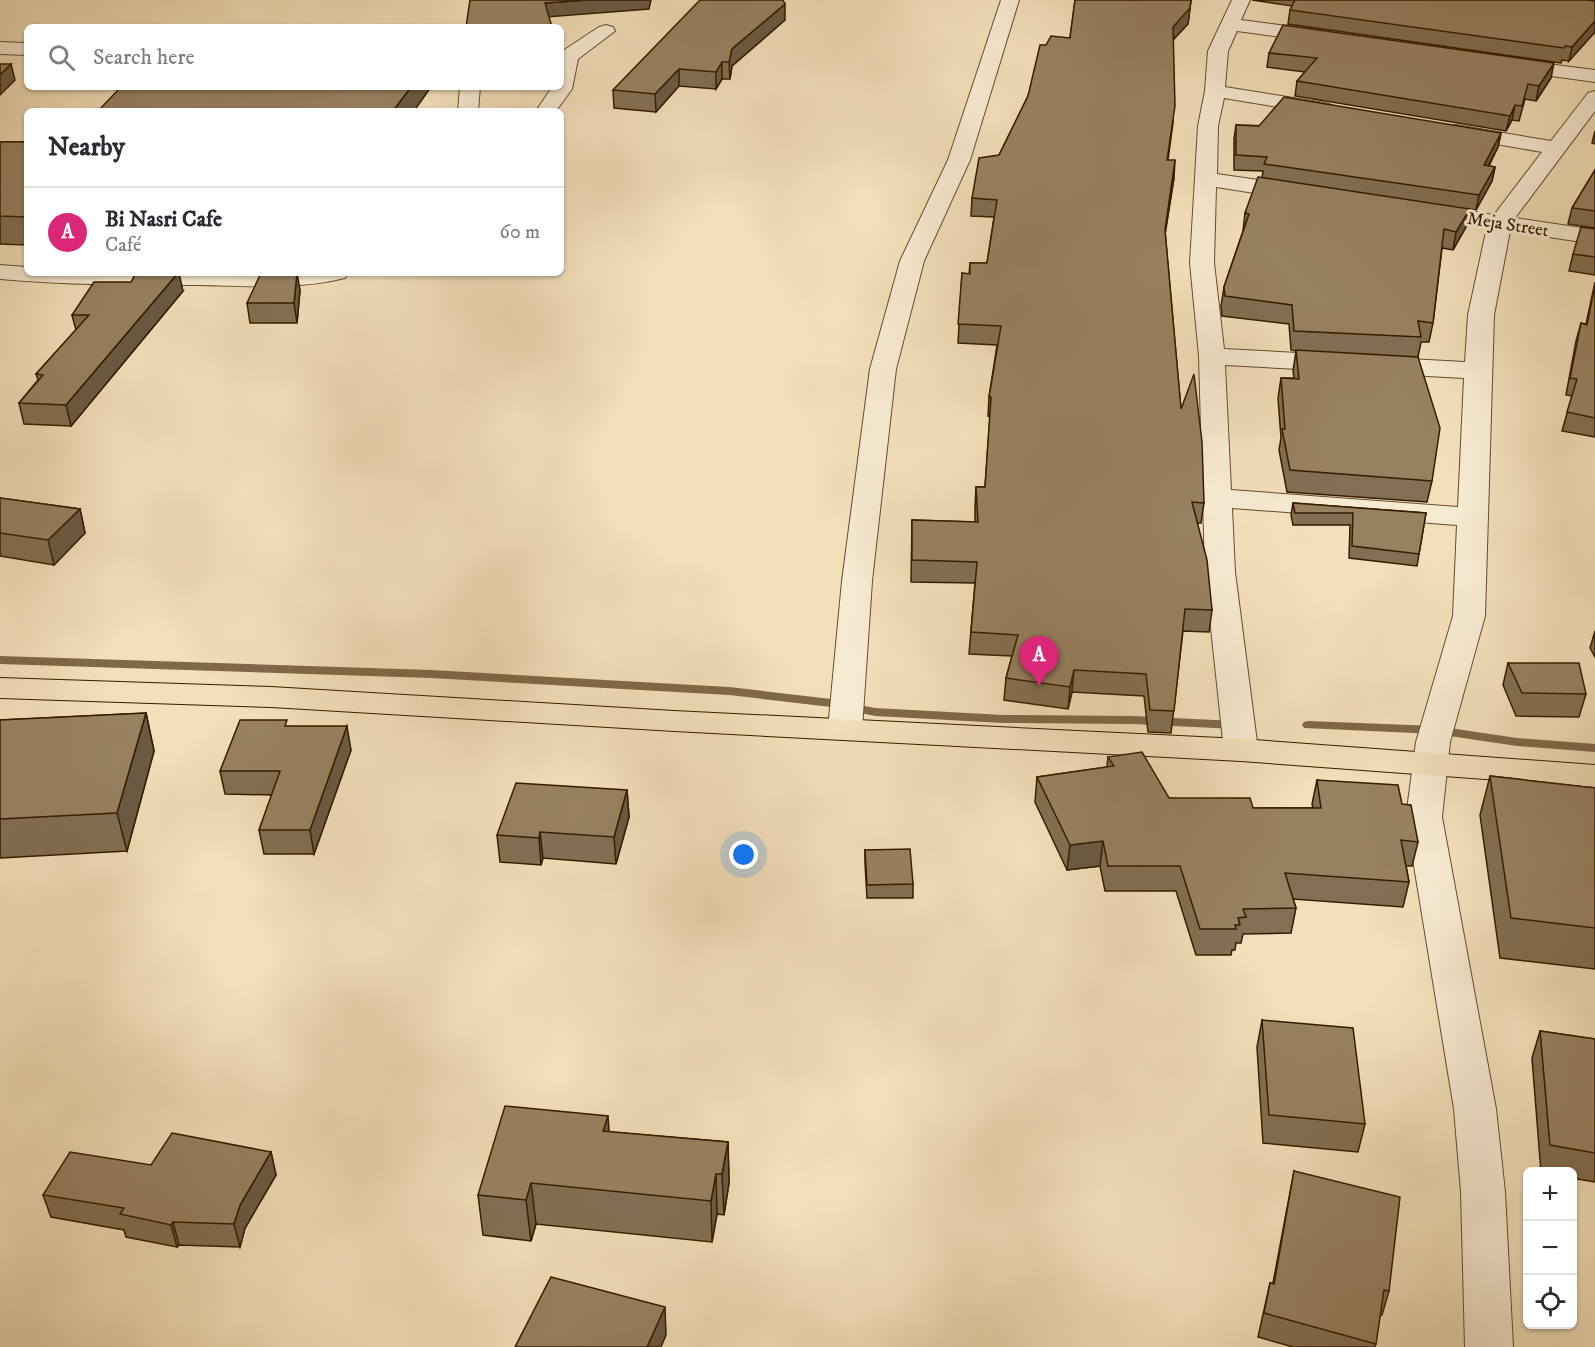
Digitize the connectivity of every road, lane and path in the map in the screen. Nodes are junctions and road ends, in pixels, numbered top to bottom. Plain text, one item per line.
1 (1010, 0) edge
2 (1240, 0) edge
3 (1230, 24) junction
4 (606, 31) dead end
5 (1346, 40) edge
6 (0, 48) edge
7 (24, 50) edge
8 (565, 57) edge
9 (1491, 62) edge
10 (1595, 76) edge
11 (470, 90) edge
12 (561, 90) edge
13 (1215, 91) junction
14 (1595, 97) edge
15 (468, 108) edge
16 (548, 108) edge
17 (1346, 112) edge
18 (1438, 128) edge
19 (1555, 148) junction
20 (1207, 179) junction
21 (1323, 197) edge
22 (1400, 208) edge
23 (1500, 222) junction
24 (1595, 237) edge
25 (0, 272) edge
26 (24, 273) edge
27 (74, 276) edge
28 (321, 276) edge
29 (1212, 356) junction
30 (1476, 371) junction
31 (1217, 498) junction
32 (1472, 517) junction
33 (0, 688) edge
34 (845, 729) junction
35 (1241, 750) junction
36 (1431, 764) junction
37 (1595, 776) edge
38 (1489, 1347) edge

1 - 34 street
2 - 3 street
3 - 5 street
3 - 13 street
4 - 8 street
6 - 7 street
9 - 10 street
11 - 15 street
12 - 16 street
13 - 17 street
13 - 20 street
14 - 19 street
18 - 19 street
19 - 23 street
20 - 21 street
20 - 29 street
22 - 23 street, Meja Street
23 - 24 street, Meja Street
23 - 30 street
25 - 26 street
27 - 28 street
29 - 30 street
29 - 31 street
30 - 32 street
31 - 32 street
31 - 35 street
32 - 36 street
33 - 34 main road
34 - 35 main road
35 - 36 main road
36 - 37 main road
36 - 38 street

